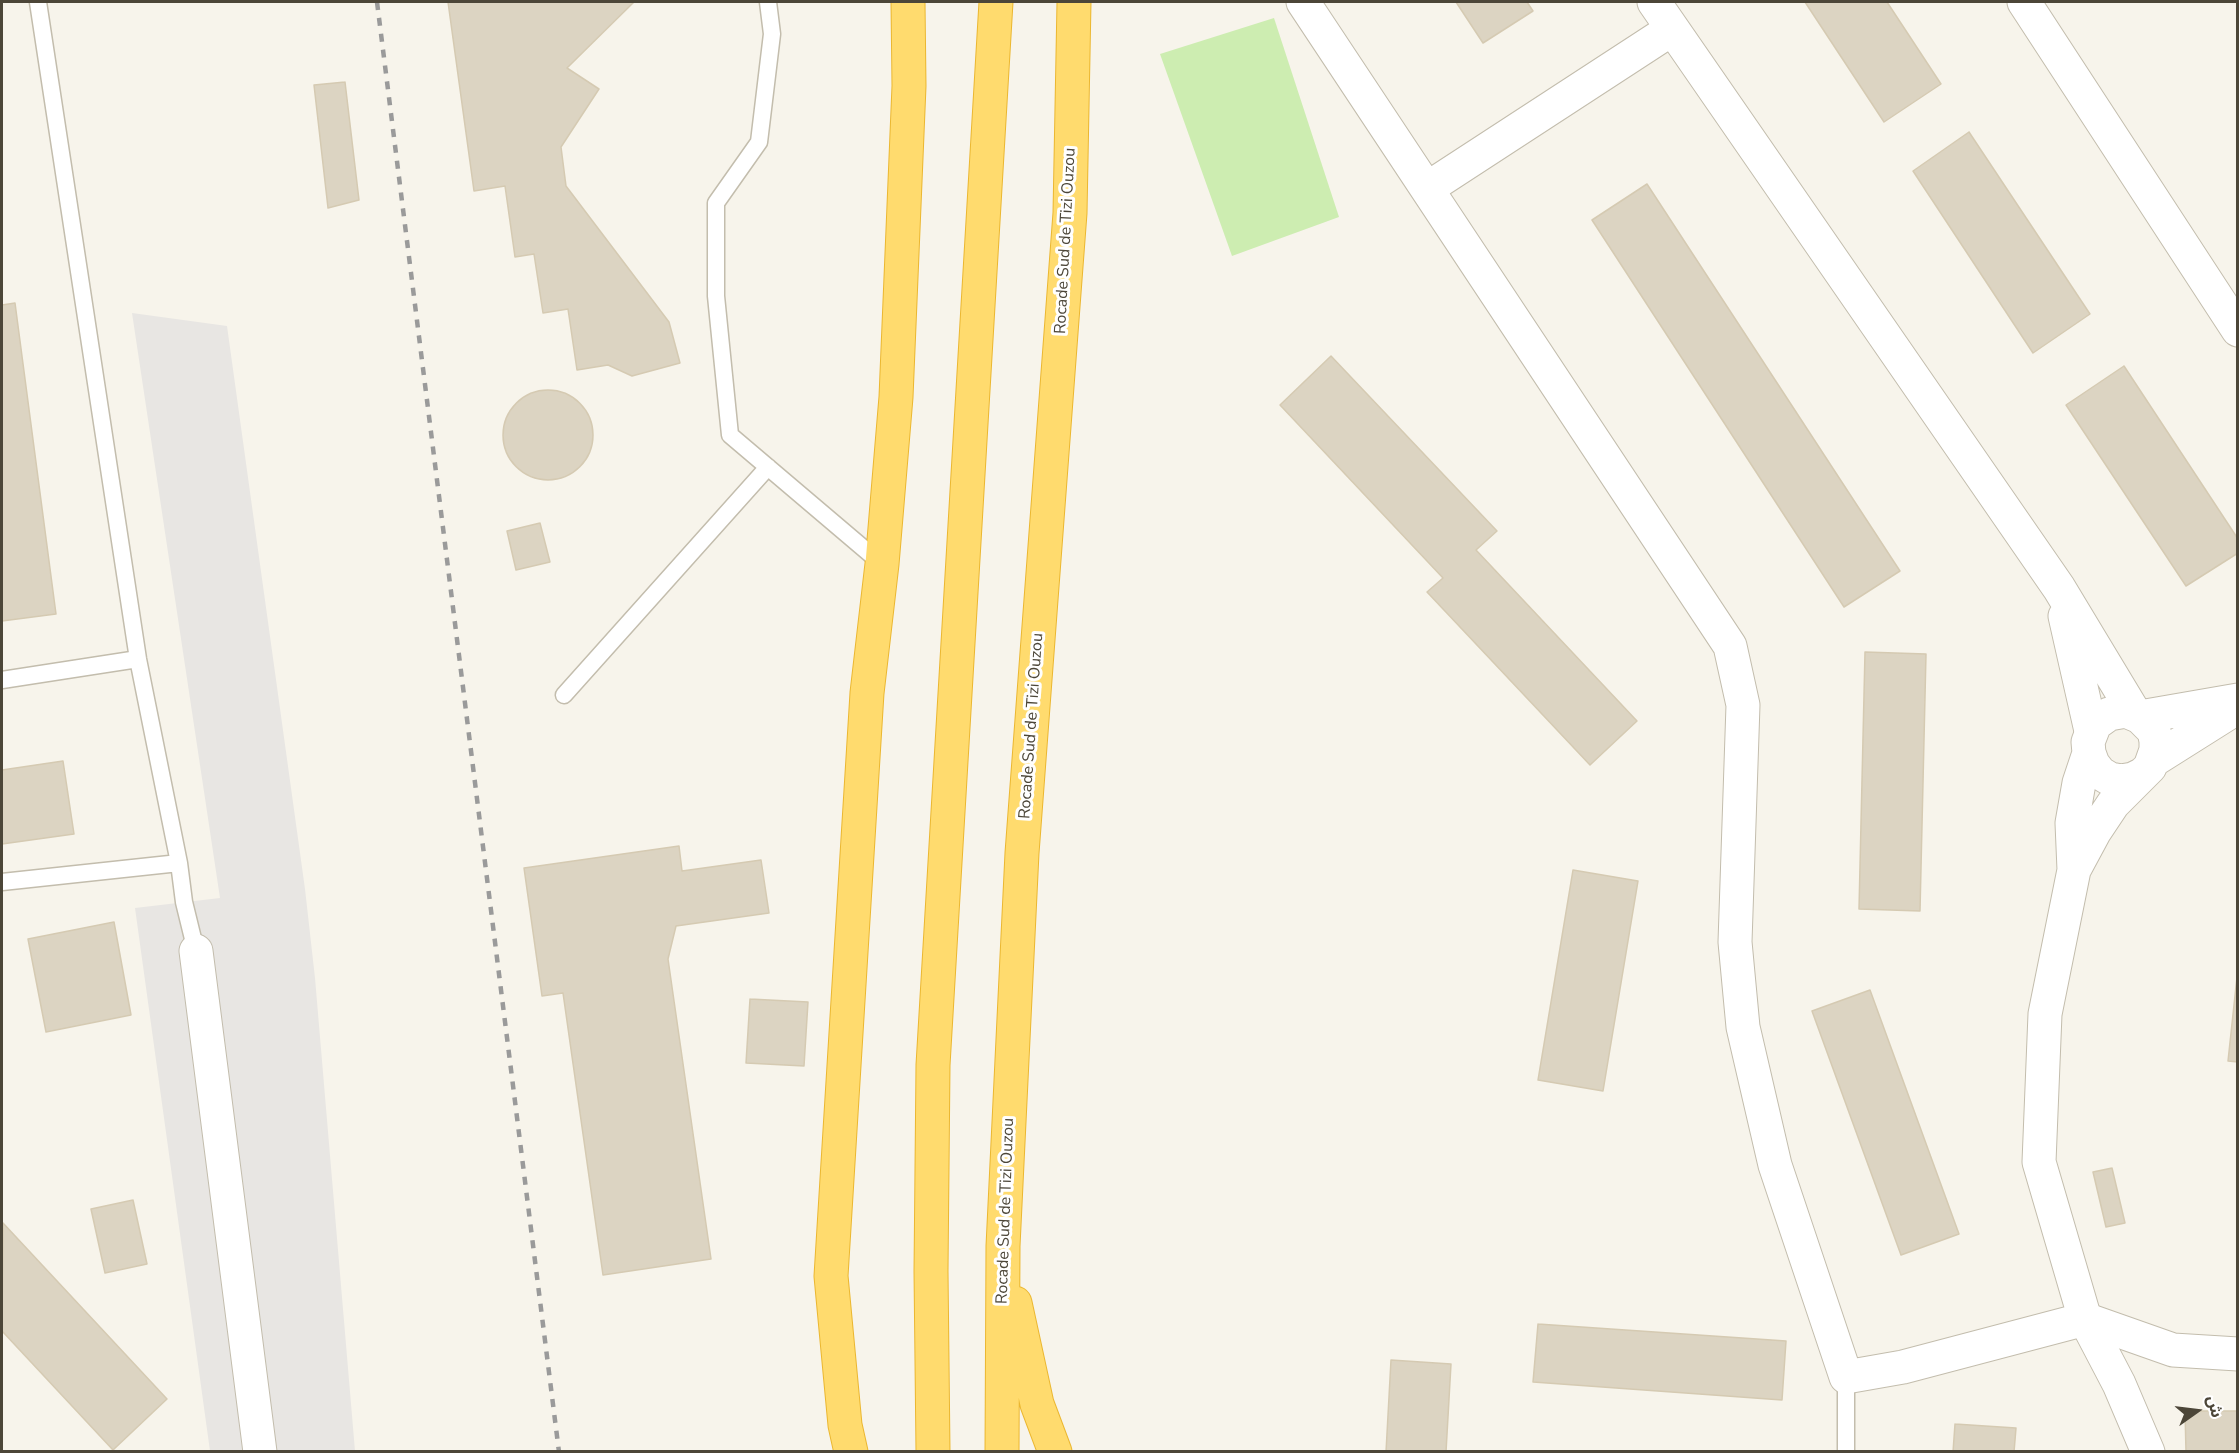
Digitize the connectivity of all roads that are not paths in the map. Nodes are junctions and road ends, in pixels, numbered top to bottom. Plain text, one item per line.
1 (38, 2) edge
2 (768, 2) edge
3 (908, 2) edge
4 (996, 2) edge
5 (1074, 2) edge
6 (1303, 2) edge
7 (1654, 2) edge
8 (2024, 2) edge
9 (1672, 29) junction
10 (1428, 188) junction
11 (2238, 330) edge
12 (768, 467) junction
13 (882, 564) junction
14 (2059, 588) junction
15 (138, 659) junction
16 (2, 680) edge
17 (564, 695) dead end
18 (2238, 700) edge
19 (2238, 707) edge
20 (2138, 715) junction
21 (2090, 742) junction
22 (2149, 767) junction
23 (179, 863) junction
24 (2074, 870) junction
25 (2, 882) edge
26 (196, 951) joint
27 (1003, 1246) junction
28 (2085, 1318) junction
29 (2238, 1354) edge
30 (1846, 1377) junction
31 (2119, 1384) junction
32 (260, 1452) edge
33 (851, 1452) edge
34 (933, 1452) edge
35 (1002, 1452) edge
36 (1055, 1452) edge
37 (1846, 1452) edge
38 (2131, 1452) edge
39 (2148, 1452) edge

1 - 15 lane
2 - 12 lane
3 - 13 highway
4 - 34 highway
5 - 27 highway, Rocade Sud de Tizi Ouzou
6 - 10 street
7 - 9 street
8 - 11 street
9 - 10 street
9 - 14 street
10 - 30 street
12 - 13 lane
12 - 17 lane
13 - 33 highway
14 - 20 street
14 - 21 street
15 - 16 lane
15 - 23 lane
18 - 20 street
19 - 22 street
20 - 21 street
20 - 22 street
21 - 22 street
21 - 24 street
22 - 24 street
23 - 25 lane
23 - 26 lane
24 - 28 street
26 - 32 street
27 - 35 highway, Rocade Sud de Tizi Ouzou
27 - 36 highway
28 - 29 street
28 - 30 street
28 - 31 street
30 - 37 lane
31 - 38 street
31 - 39 street

